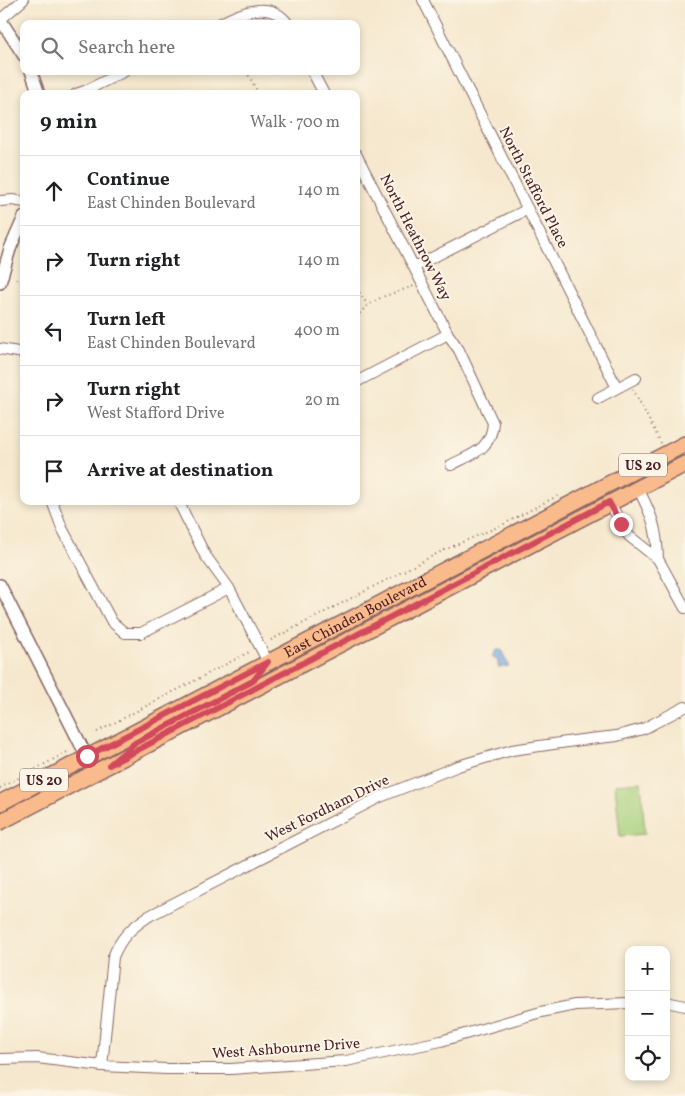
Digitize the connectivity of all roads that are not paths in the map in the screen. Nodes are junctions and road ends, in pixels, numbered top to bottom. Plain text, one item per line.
1 (23, 0) edge
2 (423, 0) edge
3 (0, 19) edge
4 (226, 20) edge
5 (286, 20) edge
6 (20, 50) edge
7 (32, 75) edge
8 (117, 75) edge
9 (314, 75) edge
10 (38, 90) edge
11 (87, 90) edge
12 (322, 90) edge
13 (360, 162) edge
14 (0, 201) edge
15 (20, 201) edge
16 (528, 209) junction
17 (20, 226) edge
18 (414, 267) junction
19 (0, 283) edge
20 (448, 334) junction
21 (0, 349) edge
22 (20, 352) edge
23 (360, 380) edge
24 (633, 380) road end
25 (617, 388) junction
26 (598, 398) dead end
27 (685, 444) edge
28 (685, 454) edge
29 (685, 464) edge
30 (451, 465) dead end
31 (638, 488) junction
32 (609, 502) junction
33 (53, 505) edge
34 (180, 505) edge
35 (658, 559) junction
36 (229, 588) junction
37 (1, 590) edge
38 (685, 608) edge
39 (268, 662) junction
40 (685, 707) edge
41 (87, 756) junction
42 (109, 765) junction
43 (0, 803) edge
44 (0, 822) edge
45 (625, 1003) edge
46 (670, 1003) edge
47 (685, 1006) edge
48 (0, 1059) edge
49 (102, 1066) junction

1 - 3 street
2 - 16 street, North Stafford Place
3 - 6 street
4 - 5 street
7 - 10 street
8 - 11 street
9 - 12 street
13 - 18 street, North Heathrow Way
14 - 15 street
16 - 18 street
16 - 25 street, North Stafford Place
17 - 19 street
18 - 20 street, North Heathrow Way
20 - 23 street
20 - 30 street, North Heathrow Way
21 - 22 street
24 - 25 street
25 - 26 street
27 - 39 main road, East Chinden Boulevard / US 20
28 - 32 main road
29 - 31 main road, East Chinden Boulevard / US 20
31 - 32 main road, East Chinden Boulevard / US 20
31 - 35 street
32 - 35 street
32 - 42 main road, East Chinden Boulevard / US 20
33 - 36 street
34 - 36 street
35 - 38 street
36 - 39 street
37 - 41 street
39 - 41 main road, East Chinden Boulevard / US 20
39 - 42 main road
40 - 49 street, West Fordham Drive
41 - 43 main road, East Chinden Boulevard / US 20
42 - 44 main road, East Chinden Boulevard / US 20
45 - 49 street, West Ashbourne Drive
46 - 47 street
48 - 49 street, West Ashbourne Drive

